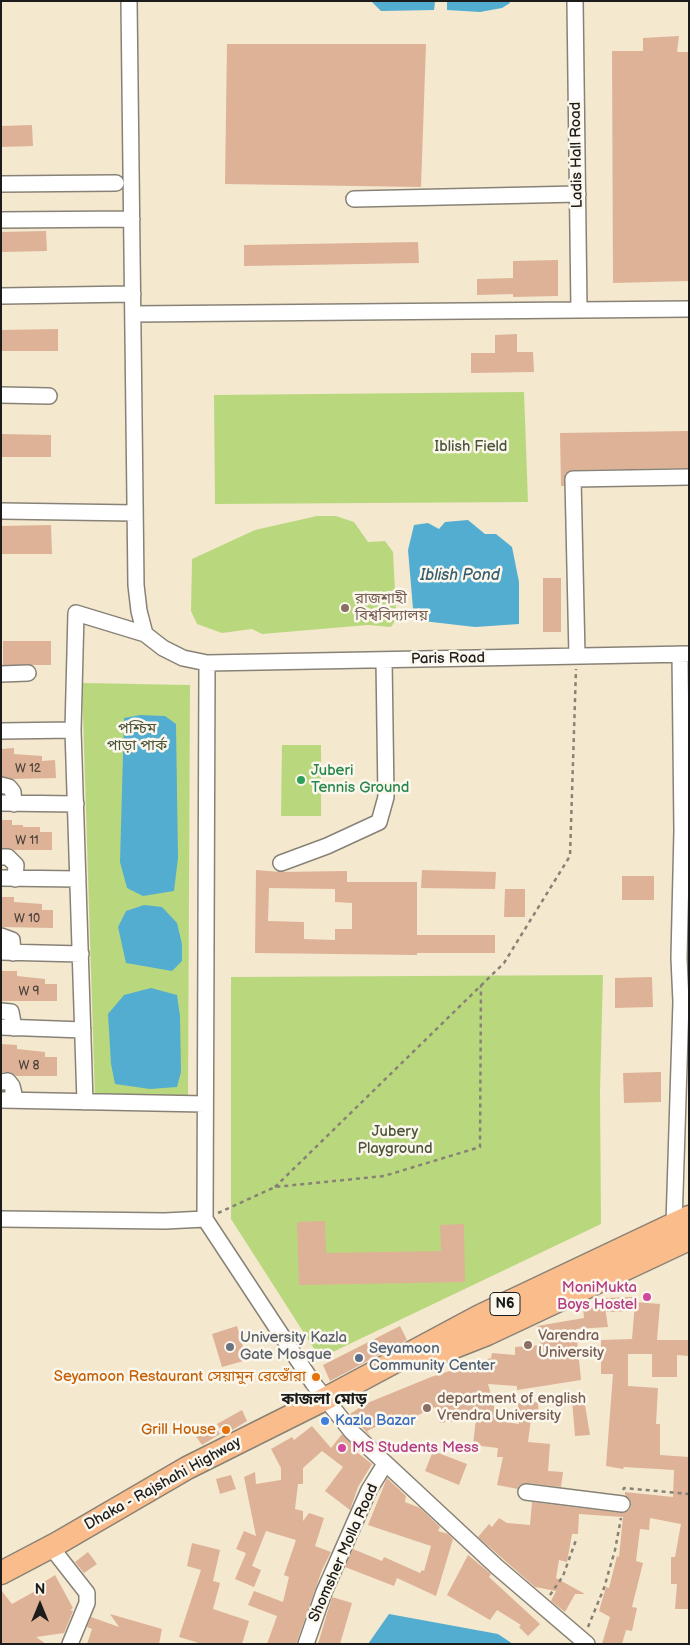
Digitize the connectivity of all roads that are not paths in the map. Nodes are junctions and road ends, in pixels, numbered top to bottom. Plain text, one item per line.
1 (128, 1) edge
2 (575, 1) edge
3 (116, 183) dead end
4 (1, 184) edge
5 (578, 194) junction
6 (354, 199) dead end
7 (132, 219) junction
8 (1, 220) edge
9 (133, 294) junction
10 (1, 296) edge
11 (689, 309) edge
12 (579, 310) junction
13 (133, 314) junction
14 (1, 395) edge
15 (49, 396) dead end
16 (689, 477) edge
17 (1, 511) edge
18 (135, 513) junction
19 (146, 634) junction
20 (684, 654) edge
21 (577, 656) junction
22 (384, 660) junction
23 (207, 664) junction
24 (28, 673) dead end
25 (1, 674) edge
26 (73, 730) junction
27 (1, 731) edge
28 (1, 785) edge
29 (7, 804) edge
30 (76, 804) junction
31 (1, 857) edge
32 (281, 863) dead end
33 (8, 878) edge
34 (78, 879) junction
35 (684, 924) edge
36 (1, 936) edge
37 (7, 953) edge
38 (81, 954) junction
39 (1, 1011) edge
40 (7, 1028) edge
41 (83, 1030) junction
42 (1, 1082) edge
43 (5, 1100) edge
44 (85, 1102) junction
45 (205, 1104) junction
46 (205, 1218) junction
47 (1, 1219) edge
48 (684, 1227) edge
49 (325, 1398) junction
50 (385, 1464) junction
51 (526, 1492) dead end
52 (622, 1504) road end
53 (51, 1546) junction
54 (1, 1573) edge
55 (585, 1642) edge
56 (70, 1644) edge
57 (306, 1644) edge

1 - 7 street
2 - 5 street, Ladis Hall Road
3 - 4 street
5 - 6 street
5 - 12 street, Ladis Hall Road
7 - 8 street
7 - 9 street
9 - 10 street
9 - 13 street
11 - 12 street
12 - 13 street
13 - 18 street
14 - 15 street
16 - 21 street
17 - 18 street
18 - 19 street
19 - 23 street, Paris Road
19 - 26 street
20 - 21 street, Paris Road
20 - 35 street
21 - 22 street, Paris Road
22 - 23 street, Paris Road
22 - 32 street
23 - 45 street
24 - 25 street
26 - 27 street
26 - 30 street
28 - 29 street
29 - 30 street
30 - 34 street
31 - 33 street
33 - 34 street
34 - 38 street
35 - 48 street
36 - 37 street
37 - 38 street
38 - 41 street
39 - 40 street
40 - 41 street
41 - 44 street
42 - 43 street
43 - 44 street
44 - 45 street
45 - 46 street
46 - 47 street
46 - 49 street
48 - 49 highway, Dhaka - Rajshahi Highway / N6
49 - 50 street
49 - 53 highway, Dhaka - Rajshahi Highway / N6
50 - 55 street
50 - 57 street, Shomsher Molla Road
51 - 52 street
53 - 54 highway, Dhaka - Rajshahi Highway / N6
53 - 56 street

